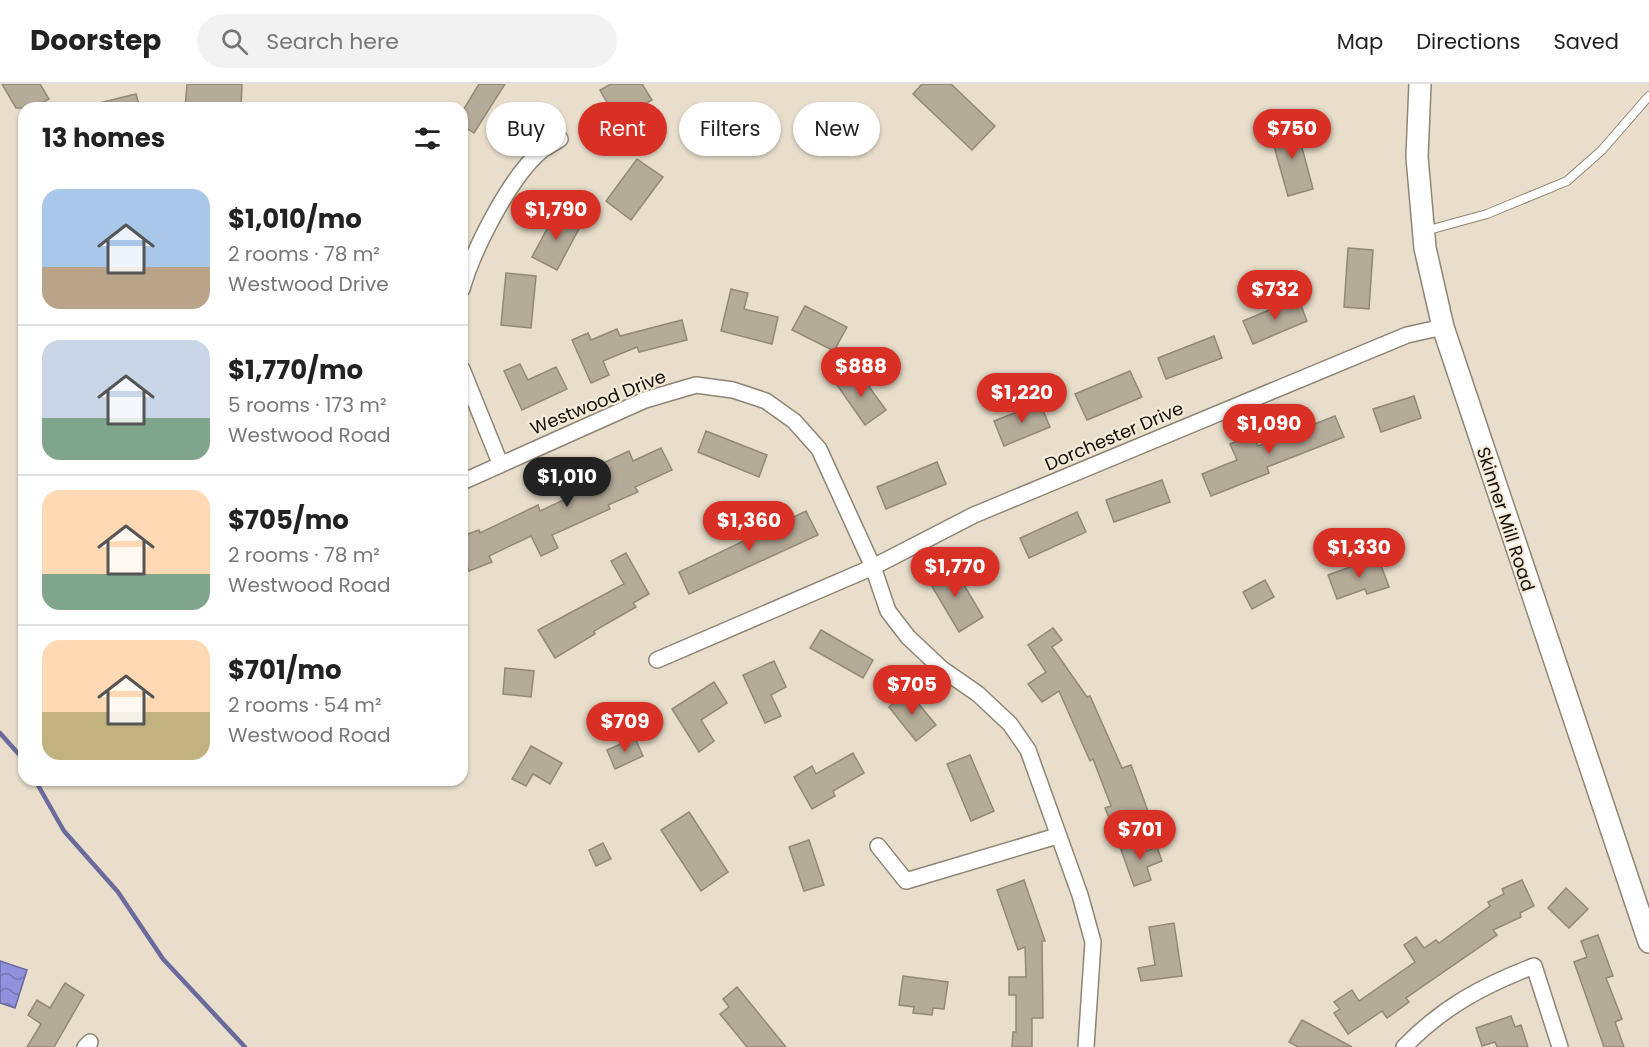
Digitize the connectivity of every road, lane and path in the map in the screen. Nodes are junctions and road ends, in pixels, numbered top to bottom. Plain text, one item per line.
1 (1420, 84) edge
2 (1649, 96) edge
3 (536, 156) edge
4 (1423, 231) junction
5 (468, 269) edge
6 (1443, 327) junction
7 (468, 384) edge
8 (500, 464) junction
9 (468, 479) edge
10 (873, 567) junction
11 (657, 660) dead end
12 (1057, 836) junction
13 (878, 846) dead end
14 (1649, 942) edge
15 (1086, 1047) edge
16 (1404, 1047) edge
17 (1560, 1047) edge

1 - 4 street, Skinner Mill Road
2 - 4 lane
3 - 5 street
4 - 6 street, Skinner Mill Road
6 - 10 street, Dorchester Drive
6 - 14 street, Skinner Mill Road
7 - 8 street
8 - 9 street, Westwood Drive
8 - 10 street, Westwood Drive
10 - 11 street, Dorchester Drive
10 - 12 street, Westwood Drive
12 - 13 street
12 - 15 street, Westwood Drive
16 - 17 street

